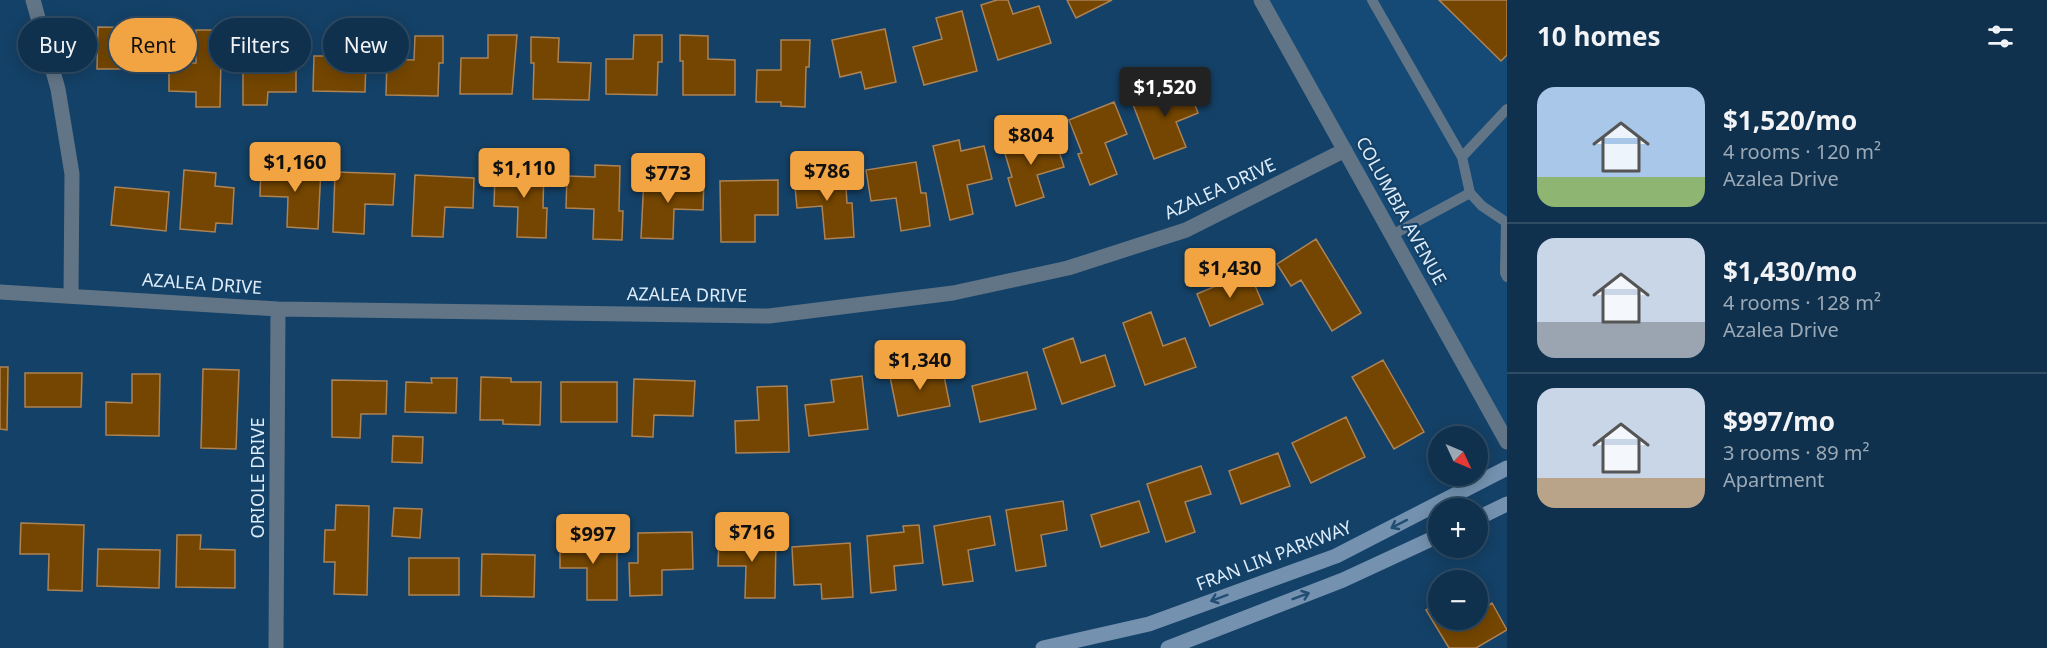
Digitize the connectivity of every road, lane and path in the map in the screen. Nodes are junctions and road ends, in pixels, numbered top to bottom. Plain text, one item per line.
1 (33, 0) edge
2 (1261, 0) edge
3 (1372, 0) edge
4 (1507, 109) edge
5 (1345, 150) junction
6 (1462, 157) junction
7 (1470, 193) junction
8 (1507, 221) edge
9 (1392, 235) junction
10 (1507, 277) edge
11 (0, 292) edge
12 (71, 295) junction
13 (278, 309) junction
14 (1507, 442) edge
15 (1507, 468) edge
16 (1507, 504) edge
17 (1488, 513) edge
18 (1428, 541) edge
19 (276, 648) edge
20 (1043, 648) edge
21 (1168, 648) edge

1 - 12 street
2 - 5 street, COLUMBIA AVENUE
3 - 6 lane
4 - 6 lane
5 - 9 street, COLUMBIA AVENUE
5 - 13 street, AZALEA DRIVE
6 - 7 lane
7 - 8 lane
7 - 9 lane
8 - 10 lane
9 - 14 street, COLUMBIA AVENUE
11 - 12 street, AZALEA DRIVE
12 - 13 street, AZALEA DRIVE
13 - 19 street, ORIOLE DRIVE
15 -> 20 street, FRAN LIN PARKWAY
16 - 17 street
21 -> 18 street

